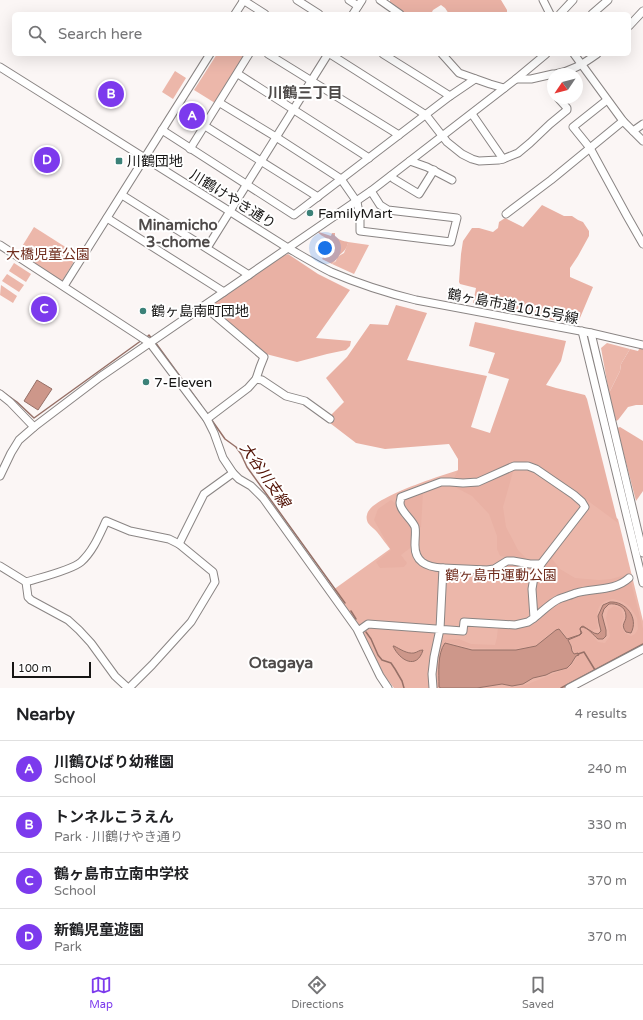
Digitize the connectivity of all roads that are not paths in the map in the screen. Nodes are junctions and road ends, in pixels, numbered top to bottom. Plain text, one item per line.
1 (243, 0) edge
2 (297, 0) edge
3 (349, 0) edge
4 (380, 0) edge
5 (542, 0) edge
6 (573, 0) edge
7 (608, 0) edge
8 (360, 3) edge
9 (643, 11) edge
10 (236, 12) edge
11 (262, 12) edge
12 (316, 12) edge
13 (354, 12) edge
14 (397, 12) edge
15 (549, 12) edge
16 (562, 12) edge
17 (594, 12) edge
18 (631, 24) edge
19 (209, 56) edge
20 (248, 56) edge
21 (271, 56) edge
22 (328, 56) edge
23 (332, 56) edge
24 (386, 56) edge
25 (444, 56) edge
26 (544, 56) edge
27 (575, 56) edge
28 (593, 56) edge
29 (582, 65) junction
30 (0, 67) edge
31 (574, 68) edge
32 (238, 74) junction
33 (547, 76) edge
34 (475, 79) junction
35 (516, 79) junction
36 (311, 80) junction
37 (504, 88) junction
38 (450, 96) junction
39 (607, 100) junction
40 (220, 103) junction
41 (563, 104) edge
42 (294, 109) junction
43 (472, 114) junction
44 (426, 115) junction
45 (623, 120) junction
46 (643, 124) edge
47 (205, 126) junction
48 (162, 130) junction
49 (633, 131) junction
50 (399, 135) junction
51 (442, 136) junction
52 (276, 137) junction
53 (643, 141) edge
54 (190, 148) junction
55 (590, 148) junction
56 (145, 158) junction
57 (369, 158) junction
58 (503, 159) junction
59 (261, 161) junction
60 (410, 161) junction
61 (434, 170) junction
62 (391, 176) junction
63 (341, 179) junction
64 (452, 180) dead end
65 (247, 184) junction
66 (371, 191) junction
67 (122, 195) junction
68 (318, 197) junction
69 (357, 202) junction
70 (229, 212) junction
71 (506, 214) dead end
72 (107, 218) junction
73 (643, 244) edge
74 (0, 245) edge
75 (207, 248) junction
76 (288, 248) junction
77 (249, 275) junction
78 (64, 286) junction
79 (224, 292) junction
80 (204, 306) junction
81 (582, 332) junction
82 (590, 333) junction
83 (146, 340) junction
84 (643, 345) edge
85 (256, 379) junction
86 (0, 394) edge
87 (207, 419) junction
88 (330, 419) dead end
89 (34, 427) junction
90 (233, 473) junction
91 (0, 476) edge
92 (179, 544) junction
93 (643, 552) edge
94 (541, 564) junction
95 (0, 566) edge
96 (443, 568) junction
97 (629, 578) dead end
98 (26, 582) junction
99 (643, 583) edge
100 (534, 618) junction
101 (361, 629) dead end
102 (440, 629) junction
103 (643, 649) edge
104 (129, 688) edge
105 (388, 688) edge
106 (433, 688) edge
107 (569, 688) edge

1 - 10 street
1 - 11 street
2 - 12 street
3 - 8 street
4 - 14 street
5 - 15 street
6 - 16 street
7 - 17 street
8 - 13 street
9 - 18 street
19 - 48 street
20 - 32 street
21 - 36 street
22 - 36 street
23 - 44 street
24 - 38 street
25 - 34 street
26 - 35 street
27 - 29 street
28 - 29 street
29 - 31 street
29 - 39 street
30 - 56 street, 川鶴けやき通り
32 - 40 street
32 - 42 street
33 - 35 street
34 - 37 street
34 - 38 street
35 - 37 street
36 - 42 street
36 - 50 street
37 - 43 street
38 - 44 street
39 - 45 street
39 - 55 street
40 - 47 street
40 - 52 street
41 - 58 street
42 - 52 street
42 - 57 street
43 - 51 street
43 - 58 street
44 - 50 street
44 - 51 street
45 - 49 street
45 - 55 street
46 - 49 street
47 - 54 street
47 - 59 street
48 - 54 street
48 - 56 street
49 - 53 street
50 - 57 street
51 - 58 street
51 - 60 street
52 - 59 street
52 - 63 street
54 - 65 street
55 - 71 street
55 - 73 street
56 - 67 street
56 - 70 street, 川鶴けやき通り
57 - 63 street
59 - 65 street
59 - 68 street
60 - 61 street
60 - 62 street
61 - 62 street
61 - 64 street
62 - 66 street
63 - 68 street
63 - 69 street
65 - 68 street
65 - 70 street
66 - 69 street
66 - 69 street
67 - 72 street
67 - 75 street
69 - 76 street
70 - 75 street
70 - 76 street, 川鶴けやき通り
72 - 78 street
72 - 79 street
74 - 78 street
75 - 77 street
76 - 77 street
76 - 81 street, 鶴ヶ島市道1015号線
77 - 79 street
78 - 83 street
79 - 80 street
80 - 83 street
80 - 85 street
81 - 82 street
81 - 99 street, 鶴ヶ島市道1015号線
82 - 84 street
82 - 93 street, 鶴ヶ島市道1015号線
83 - 87 street
83 - 89 street
85 - 87 street
85 - 88 street
86 - 89 street
87 - 90 street
89 - 91 street
90 - 92 street
90 - 105 street
92 - 98 street
92 - 104 street
94 - 96 street
94 - 96 street
94 - 100 street
95 - 98 street
96 - 102 street
97 - 100 street
98 - 104 street
100 - 102 street
101 - 102 street
102 - 106 street
103 - 107 street

